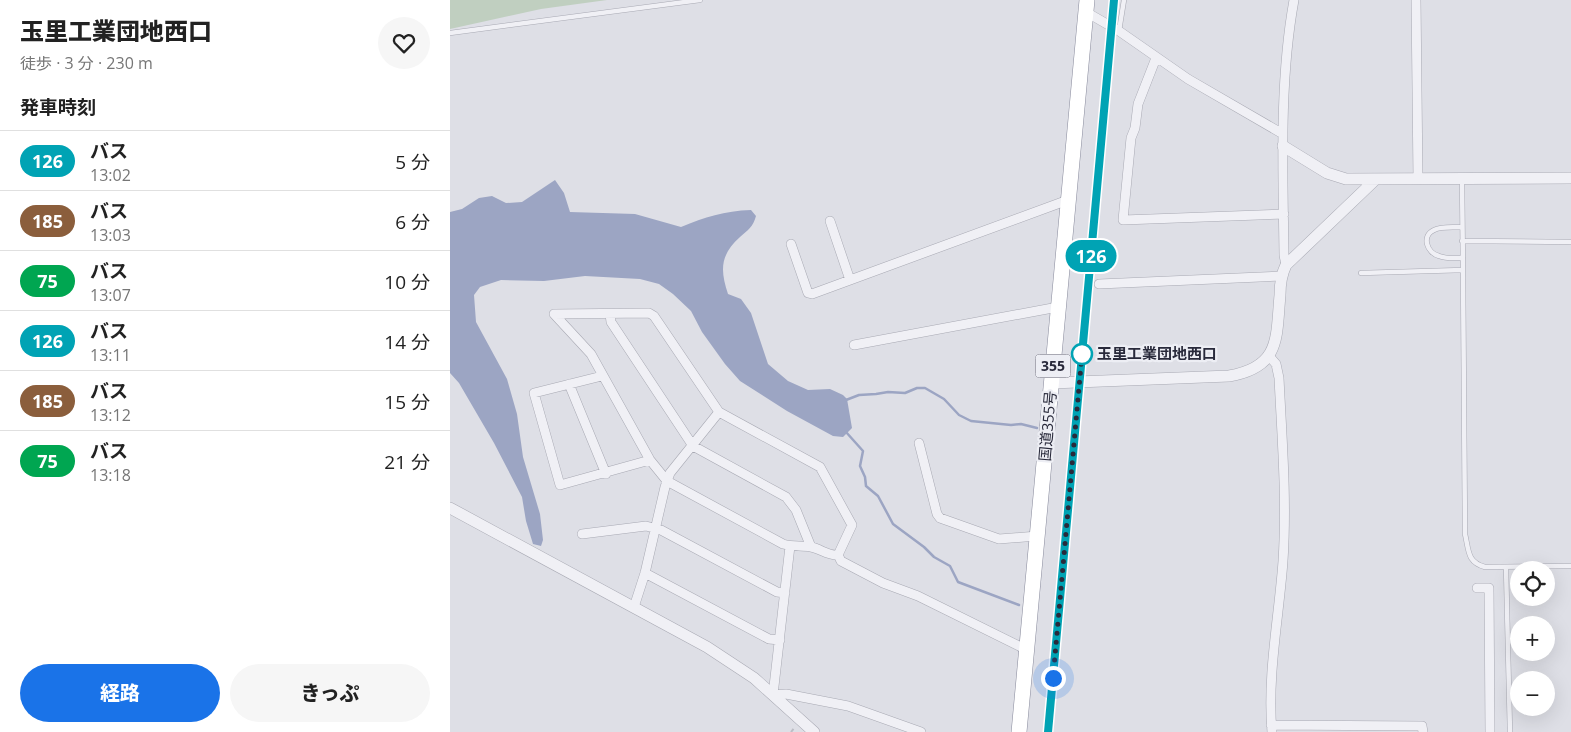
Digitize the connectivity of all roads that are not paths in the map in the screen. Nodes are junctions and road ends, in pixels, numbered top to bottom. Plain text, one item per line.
1 (700, 0) edge
2 (1114, 0) edge
3 (1124, 0) edge
4 (1294, 0) edge
5 (1416, 0) edge
6 (1086, 6) edge
7 (1116, 29) junction
8 (450, 33) edge
9 (1156, 58) junction
10 (1283, 140) junction
11 (1462, 178) junction
12 (1571, 178) edge
13 (1418, 179) junction
14 (1376, 180) junction
15 (1068, 200) junction
16 (1284, 214) junction
17 (830, 221) dead end
18 (1462, 228) junction
19 (1462, 241) junction
20 (1571, 242) edge
21 (791, 244) dead end
22 (1463, 258) junction
23 (1284, 270) junction
24 (1463, 270) junction
25 (1361, 273) dead end
26 (850, 280) junction
27 (1099, 284) dead end
28 (1058, 307) junction
29 (610, 314) junction
30 (854, 345) dead end
31 (1269, 356) junction
32 (602, 376) junction
33 (1080, 382) junction
34 (1052, 383) junction
35 (569, 384) junction
36 (719, 412) junction
37 (919, 443) dead end
38 (693, 446) junction
39 (650, 460) junction
40 (606, 474) junction
41 (667, 481) junction
42 (450, 508) edge
43 (655, 529) junction
44 (582, 534) dead end
45 (1037, 536) junction
46 (790, 546) junction
47 (811, 547) junction
48 (838, 555) junction
49 (1571, 566) edge
50 (1506, 567) junction
51 (645, 573) junction
52 (1477, 588) dead end
53 (785, 593) junction
54 (634, 607) junction
55 (780, 640) junction
56 (1027, 650) junction
57 (773, 695) junction
58 (1272, 728) edge
59 (814, 732) edge
60 (920, 732) edge
61 (1019, 732) edge
62 (1048, 732) edge
63 (1423, 732) edge
64 (1490, 732) edge
65 (1510, 732) edge

1 - 8 lane
2 - 7 lane
3 - 7 lane
4 - 10 street
5 - 13 street
6 - 7 street
6 - 15 highway, 国道355号 / 355
7 - 9 street
7 - 33 lane
9 - 10 street
9 - 16 street
10 - 14 street
10 - 16 street
11 - 12 street
11 - 13 street
11 - 18 lane
13 - 14 street
14 - 23 street
15 - 26 street
15 - 28 highway, 国道355号 / 355
16 - 23 street
17 - 26 street
18 - 19 lane
18 - 22 lane
19 - 20 lane
19 - 22 lane
21 - 26 street
22 - 24 lane
23 - 27 street
23 - 31 street
24 - 25 lane
24 - 50 lane
28 - 30 street
28 - 34 highway, 国道355号 / 355
29 - 32 street
29 - 36 street
29 - 38 street
31 - 33 street
31 - 58 street
32 - 35 street
32 - 39 street
33 - 34 street
33 - 62 lane
34 - 45 highway, 国道355号 / 355
35 - 40 street
35 - 40 street
36 - 38 street
36 - 48 street
37 - 45 street
38 - 41 street
38 - 47 street
39 - 40 street
39 - 41 street
41 - 43 street
41 - 46 street
42 - 54 street
43 - 44 street
43 - 51 street
43 - 53 street
45 - 56 highway, 国道355号 / 355
46 - 47 street
46 - 53 street
47 - 48 street
48 - 56 street
49 - 50 lane
50 - 65 lane
51 - 54 street
51 - 55 street
52 - 64 street
53 - 55 street
54 - 57 street
55 - 57 street
56 - 61 highway, 国道355号 / 355
57 - 59 street
57 - 60 street
58 - 63 street

